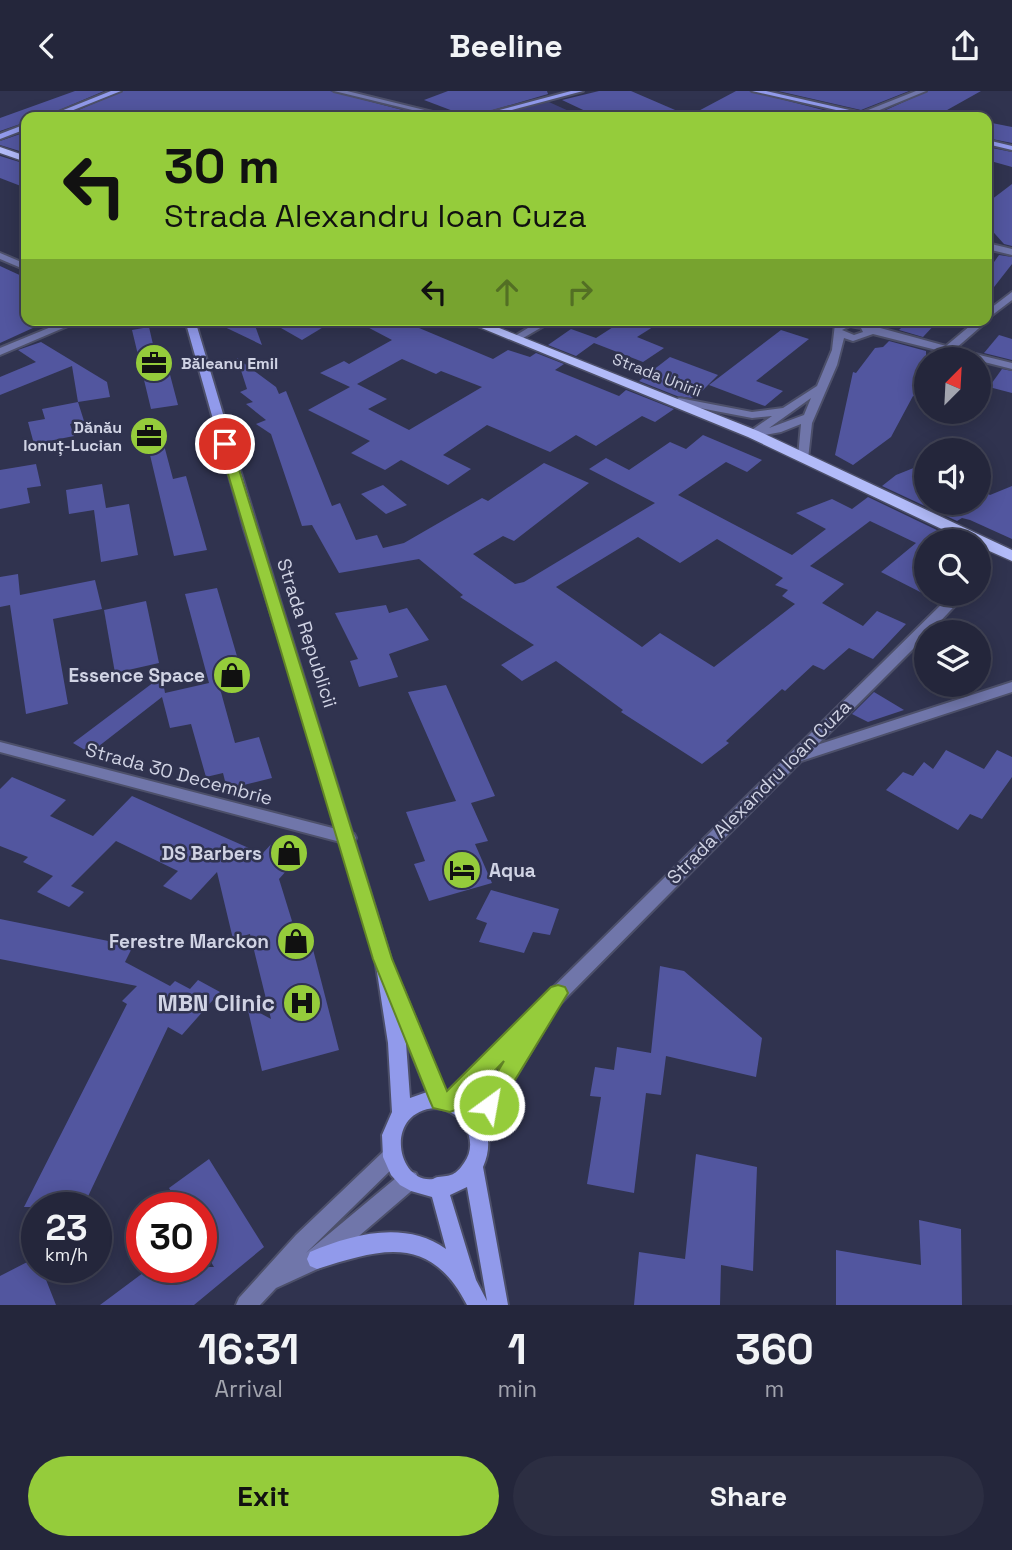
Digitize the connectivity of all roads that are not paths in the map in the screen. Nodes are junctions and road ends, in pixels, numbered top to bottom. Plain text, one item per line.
1 (117, 91) edge
2 (338, 91) edge
3 (579, 91) edge
4 (756, 91) edge
5 (922, 91) edge
6 (418, 110) junction
7 (841, 110) joint
8 (63, 112) edge
9 (421, 112) edge
10 (427, 112) edge
11 (497, 112) edge
12 (852, 112) edge
13 (867, 112) edge
14 (21, 129) edge
15 (0, 137) edge
16 (992, 143) edge
17 (1012, 148) edge
18 (0, 150) edge
19 (21, 157) edge
20 (992, 245) edge
21 (1012, 251) edge
22 (0, 256) edge
23 (21, 265) edge
24 (1012, 295) edge
25 (992, 313) edge
26 (63, 326) edge
27 (192, 326) edge
28 (483, 326) edge
29 (538, 326) edge
30 (842, 326) edge
31 (976, 326) edge
32 (862, 329) edge
33 (515, 339) junction
34 (945, 347) edge
35 (951, 347) edge
36 (0, 352) edge
37 (838, 353) junction
38 (991, 360) edge
39 (1012, 366) edge
40 (817, 389) junction
41 (679, 401) junction
42 (787, 411) junction
43 (809, 417) junction
44 (753, 433) junction
45 (804, 457) junction
46 (1012, 556) edge
47 (948, 606) edge
48 (1012, 687) edge
49 (0, 747) edge
50 (792, 758) junction
51 (348, 838) junction
52 (383, 959) junction
53 (558, 993) junction
54 (445, 1102) junction
55 (402, 1114) junction
56 (477, 1124) junction
57 (390, 1157) junction
58 (473, 1167) junction
59 (409, 1181) junction
60 (438, 1186) junction
61 (317, 1259) junction
62 (269, 1280) junction
63 (467, 1284) junction
64 (246, 1305) edge
65 (478, 1305) edge
66 (498, 1305) edge

1 - 8 main road
2 - 6 street
3 - 11 main road
4 - 7 main road
5 - 13 street
6 - 9 street
6 - 10 street
7 - 12 main road
14 - 15 main road
16 - 17 main road
18 - 19 main road
20 - 21 street
22 - 23 street
24 - 25 street
26 - 36 street
27 - 51 main road, Strada Republicii
28 - 33 main road, Strada Unirii
29 - 33 street
30 - 32 street
30 - 37 street
31 - 35 street
32 - 34 street
32 - 37 street
33 - 41 main road, Strada Unirii
37 - 40 street
38 - 39 street
40 - 42 street
40 - 43 street
41 - 42 street
41 - 44 main road, Strada Unirii
42 - 44 street
43 - 44 street
43 - 45 street
44 - 45 main road, Strada Unirii
45 - 46 main road, Strada Unirii
47 - 50 street, Strada Alexandru Ioan Cuza
48 - 50 street
49 - 51 street, Strada 30 Decembrie
50 - 53 street, Strada Alexandru Ioan Cuza
51 - 52 main road, Strada Republicii
52 - 54 main road, Strada Republicii
52 - 55 main road, Strada Republicii
53 - 54 street, Strada Alexandru Ioan Cuza
53 - 56 street, Strada Alexandru Ioan Cuza
54 - 55 main road
54 - 56 main road
55 - 57 main road, Strada Republicii
56 - 58 main road
57 - 59 main road
57 - 62 street
58 - 60 main road
58 - 66 main road
59 - 60 main road
59 - 61 street
60 - 63 main road
61 - 62 street
61 - 63 main road
62 - 64 street
63 - 65 main road

